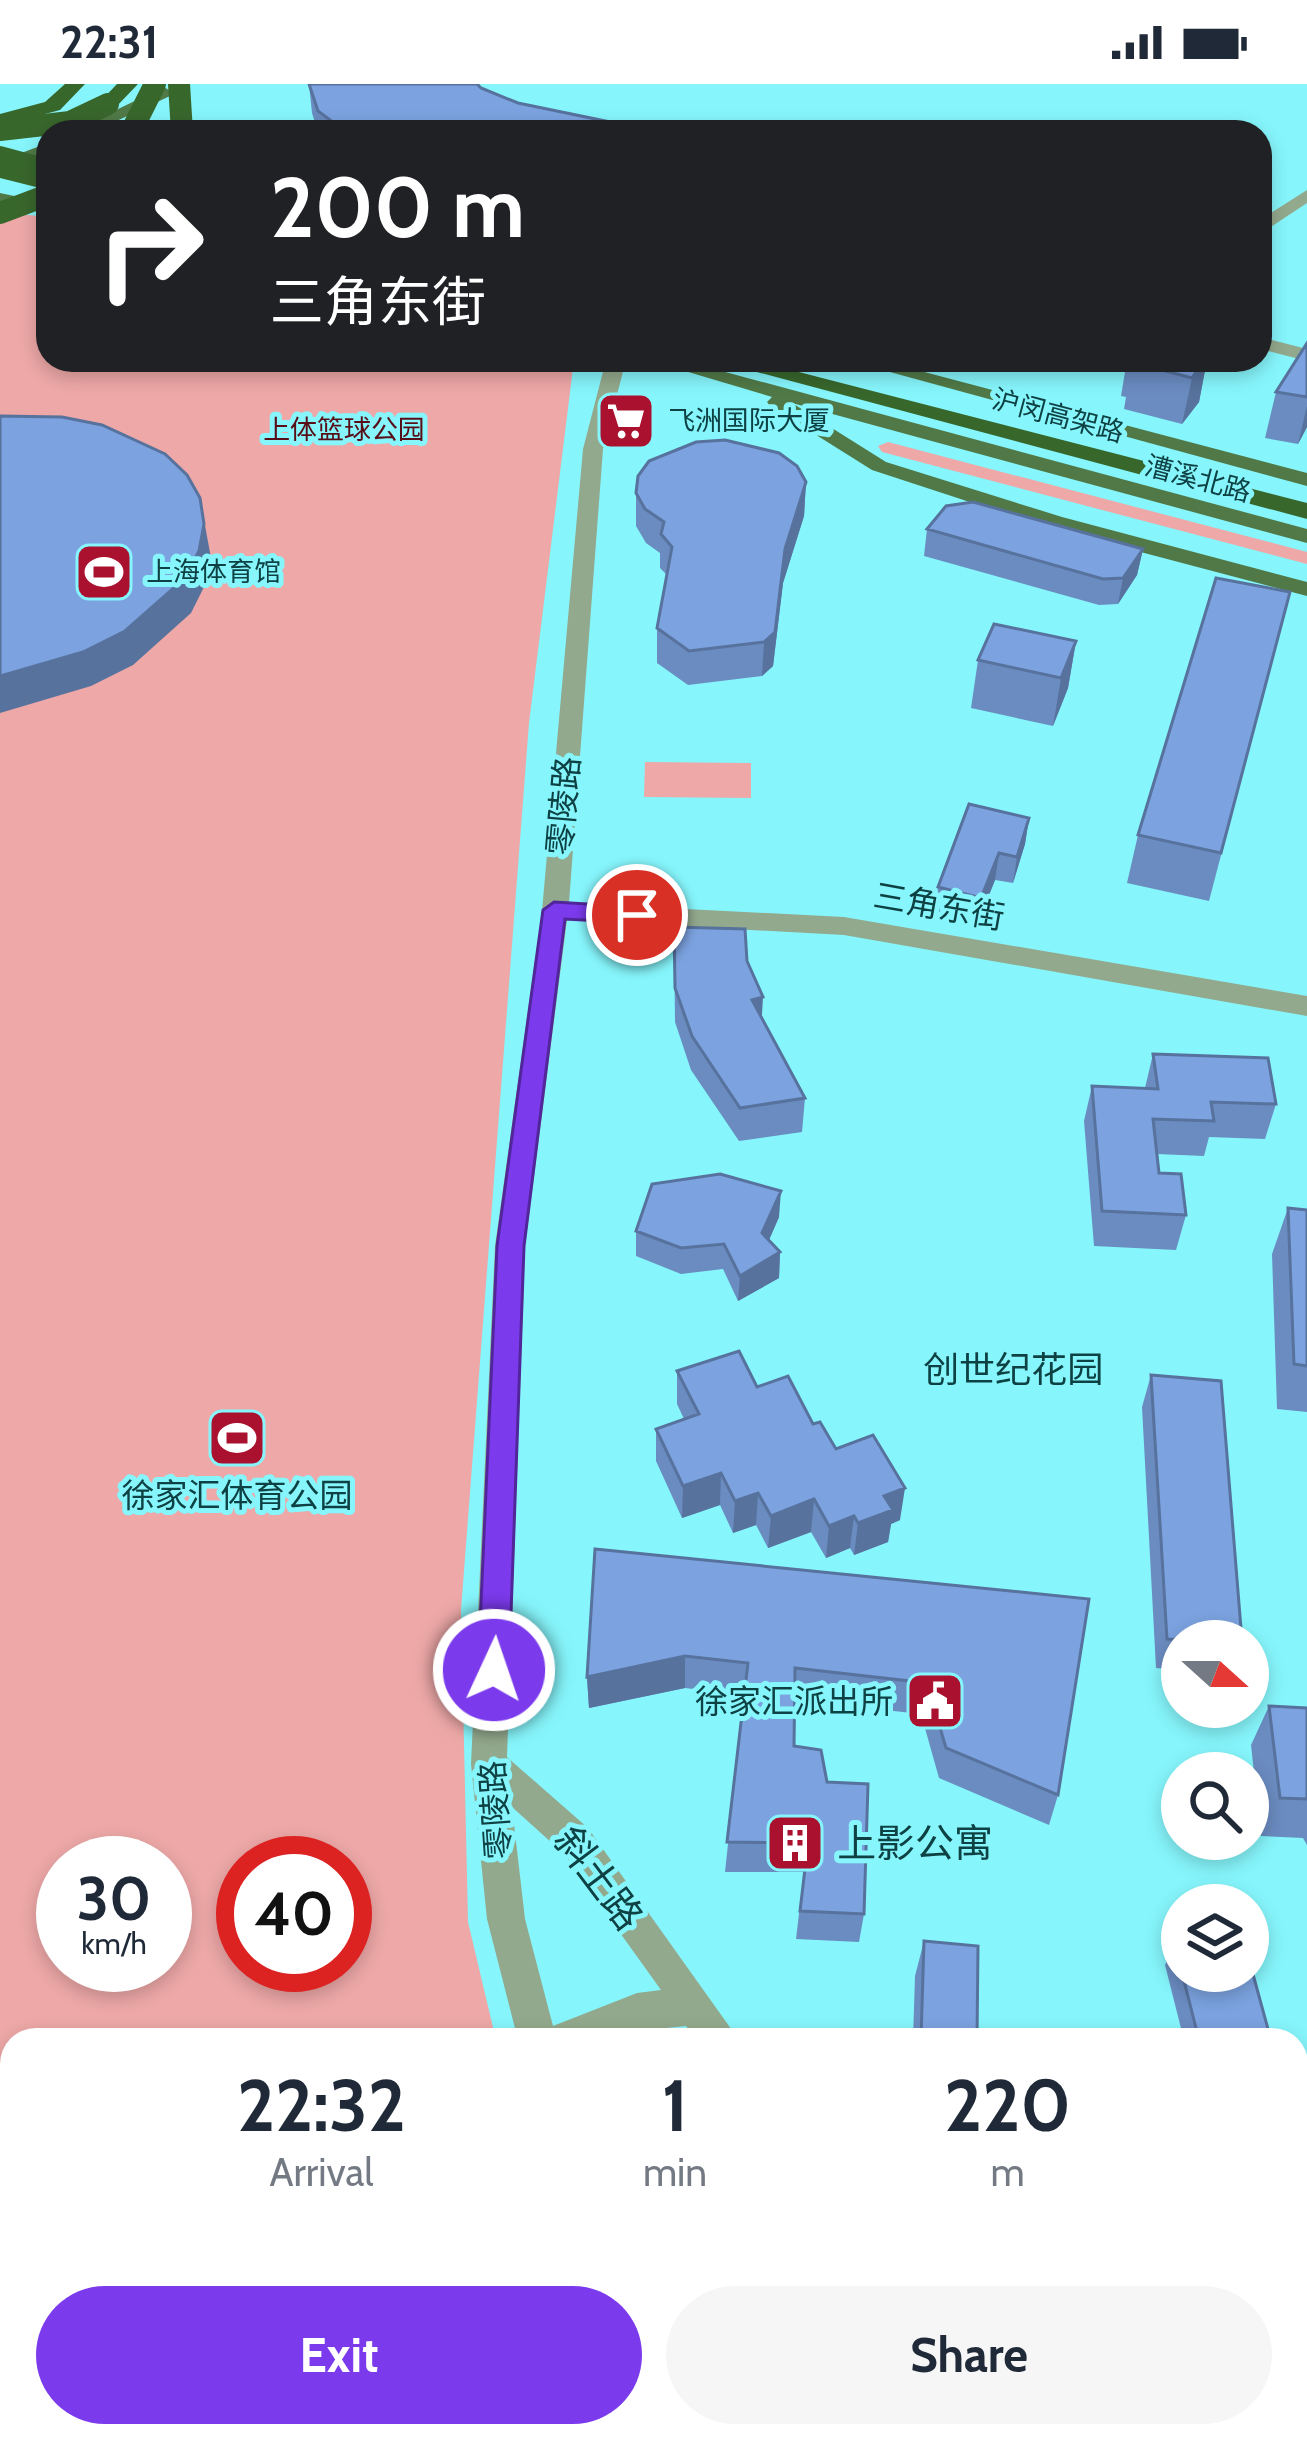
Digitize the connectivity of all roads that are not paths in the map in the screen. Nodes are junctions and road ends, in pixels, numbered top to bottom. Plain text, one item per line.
1 (75, 84) edge
2 (127, 84) edge
3 (169, 86) edge
4 (0, 120) edge
5 (47, 120) edge
6 (74, 120) edge
7 (102, 120) edge
8 (142, 120) edge
9 (179, 120) edge
10 (36, 125) edge
11 (36, 126) edge
12 (0, 130) edge
13 (0, 141) edge
14 (36, 153) edge
15 (36, 156) edge
16 (0, 157) edge
17 (36, 159) edge
18 (0, 169) edge
19 (36, 180) edge
20 (1307, 195) edge
21 (0, 197) edge
22 (36, 200) edge
23 (36, 205) edge
24 (0, 213) edge
25 (1272, 220) edge
26 (1272, 346) edge
27 (1307, 355) edge
28 (613, 372) edge
29 (701, 372) edge
30 (770, 372) edge
31 (822, 372) edge
32 (901, 372) edge
33 (752, 386) junction
34 (1307, 480) edge
35 (1307, 497) edge
36 (1307, 512) edge
37 (1307, 536) edge
38 (1307, 589) edge
39 (554, 910) junction
40 (1307, 1006) edge
41 (489, 1764) junction
42 (693, 2006) junction
43 (534, 2028) edge
44 (596, 2028) edge
45 (710, 2028) edge

1 - 4 highway
2 - 5 main road
2 - 6 highway, bridge
3 - 7 main road
3 - 8 highway, bridge
3 - 9 highway, bridge
10 - 13 main road
11 - 12 highway, bridge
13 - 14 main road
15 - 16 highway, bridge
17 - 18 main road
18 - 19 highway
20 - 25 street
21 - 23 main road
22 - 24 highway, bridge
26 - 27 street
28 - 39 street, 零陵路
29 - 33 main road, 漕溪北路
30 - 36 highway, 沪闵高架路
31 - 35 highway
32 - 34 main road, 漕溪北路
33 - 37 main road, 漕溪北路
33 - 38 main road
39 - 40 street, 三角东街
39 - 41 street, 零陵路
41 - 42 street, 斜土路
41 - 43 street, 零陵路
42 - 44 street
42 - 45 street, 斜土路

